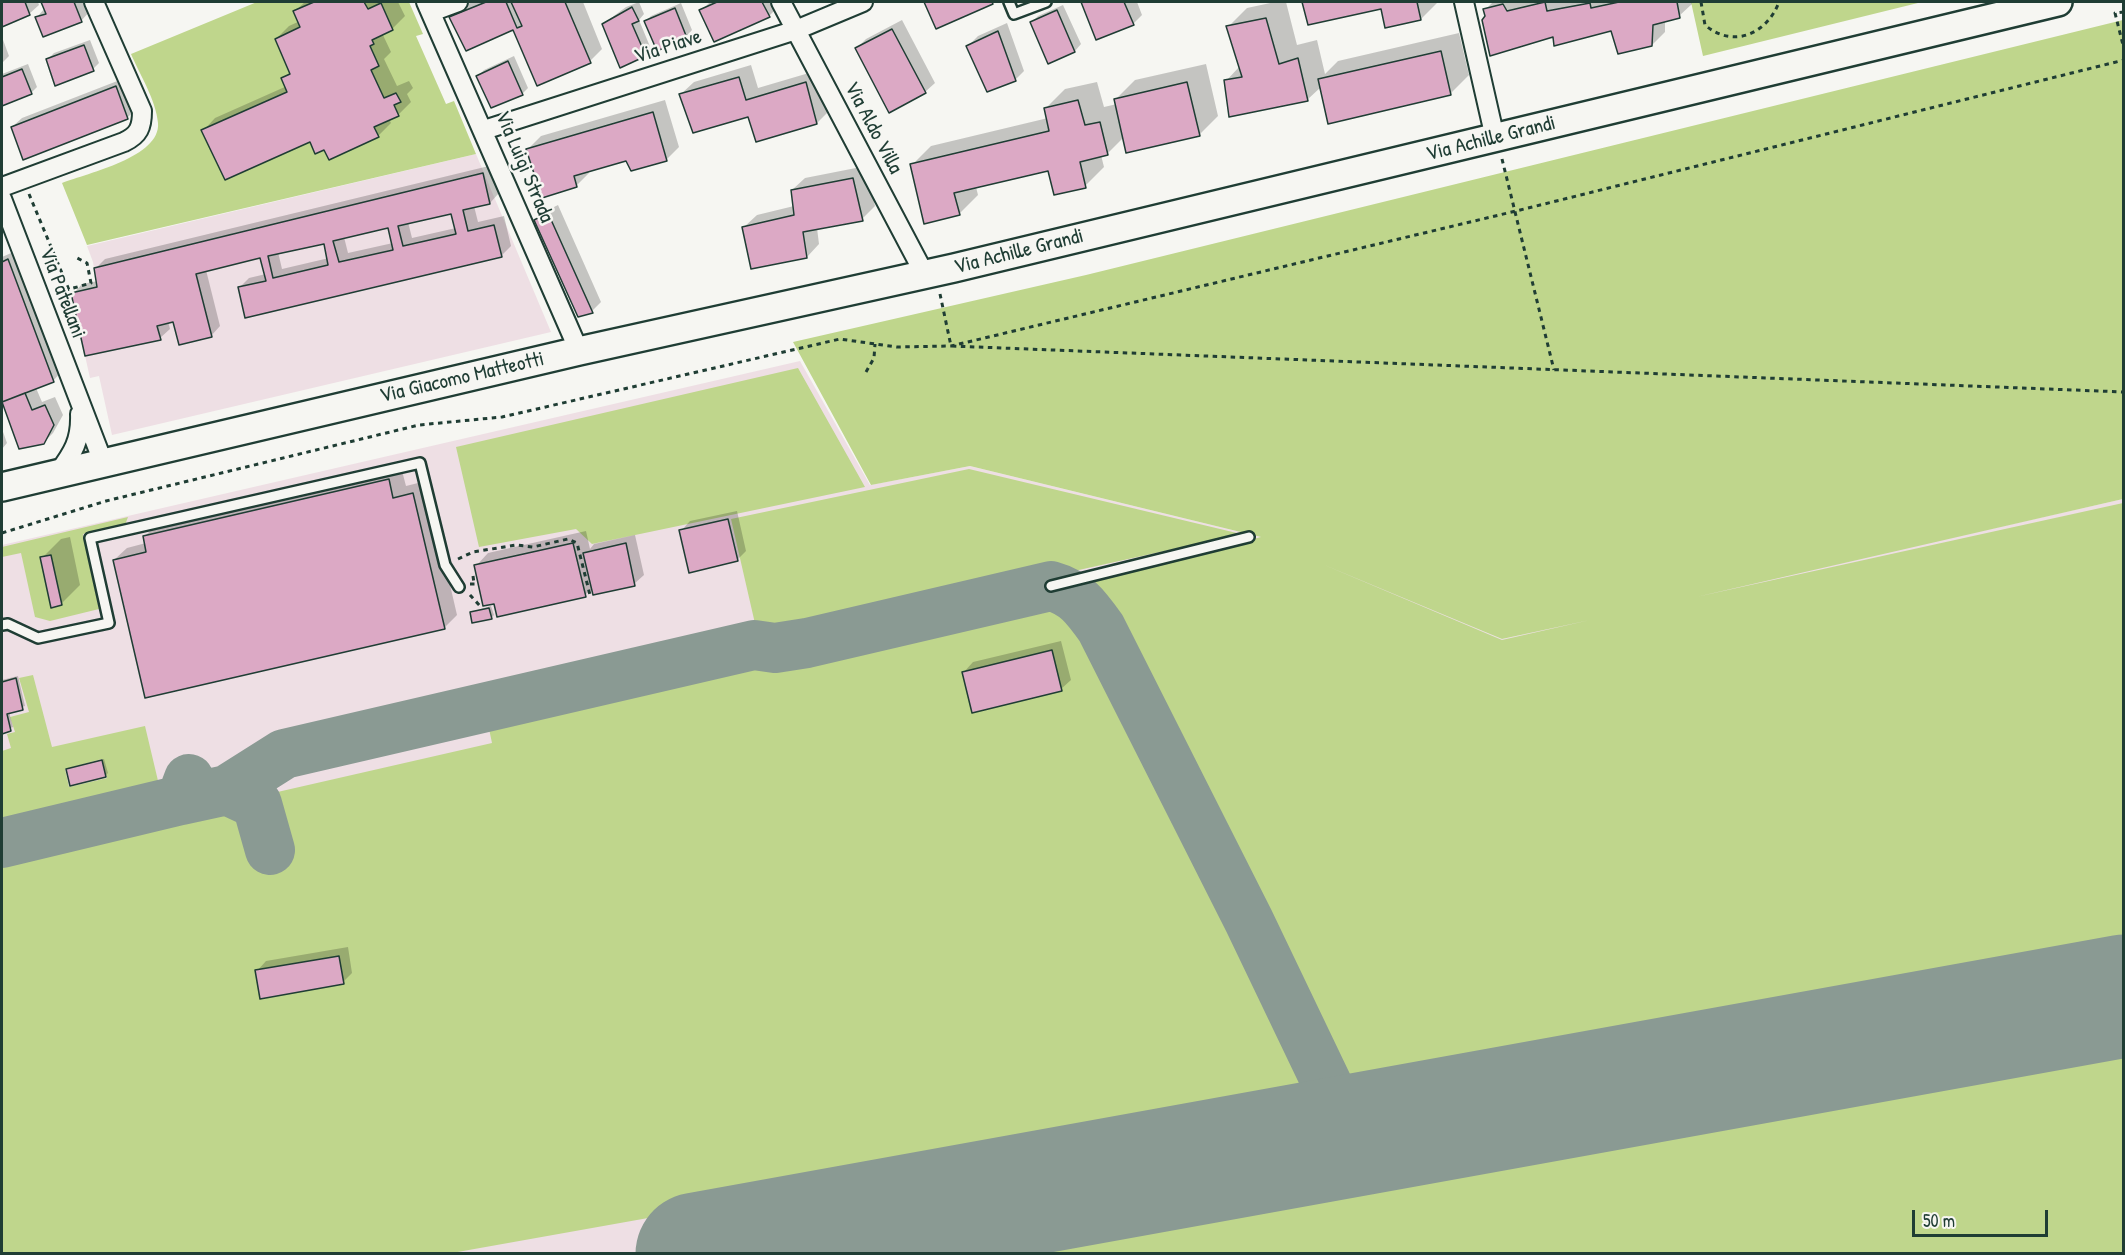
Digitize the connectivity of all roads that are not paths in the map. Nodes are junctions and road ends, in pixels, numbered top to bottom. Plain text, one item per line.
1 (94, 2) edge
2 (458, 2) edge
3 (781, 2) edge
4 (863, 2) edge
5 (1009, 2) edge
6 (1046, 2) edge
7 (1464, 2) edge
8 (2046, 3) edge
9 (429, 7) edge
10 (796, 30) junction
11 (484, 130) junction
12 (1498, 147) junction
13 (2, 187) edge
14 (2, 199) edge
15 (925, 275) junction
16 (579, 351) junction
17 (80, 403) junction
18 (103, 462) junction
19 (58, 473) junction
20 (2, 487) edge
21 (1250, 537) dead end
22 (1051, 585) dead end
23 (459, 587) dead end
24 (2, 625) edge

1 - 13 street
2 - 9 street
3 - 10 street, Via Aldo Villa
4 - 10 street, Via Piave
5 - 6 lane
7 - 12 street
8 - 12 street, Via Achille Grandi
9 - 11 street, Via Luigi Strada
10 - 11 street, Via Piave
10 - 15 street, Via Aldo Villa
11 - 16 street, Via Luigi Strada
12 - 15 street, Via Achille Grandi
14 - 17 street, Via Patellani
15 - 16 street, Via Giacomo Matteotti
16 - 18 street, Via Giacomo Matteotti
17 - 18 street, Via Patellani
17 - 19 street, Via Patellani
18 - 19 street, Via Giacomo Matteotti
19 - 20 street, Via Giacomo Matteotti
21 - 22 lane
23 - 24 lane

